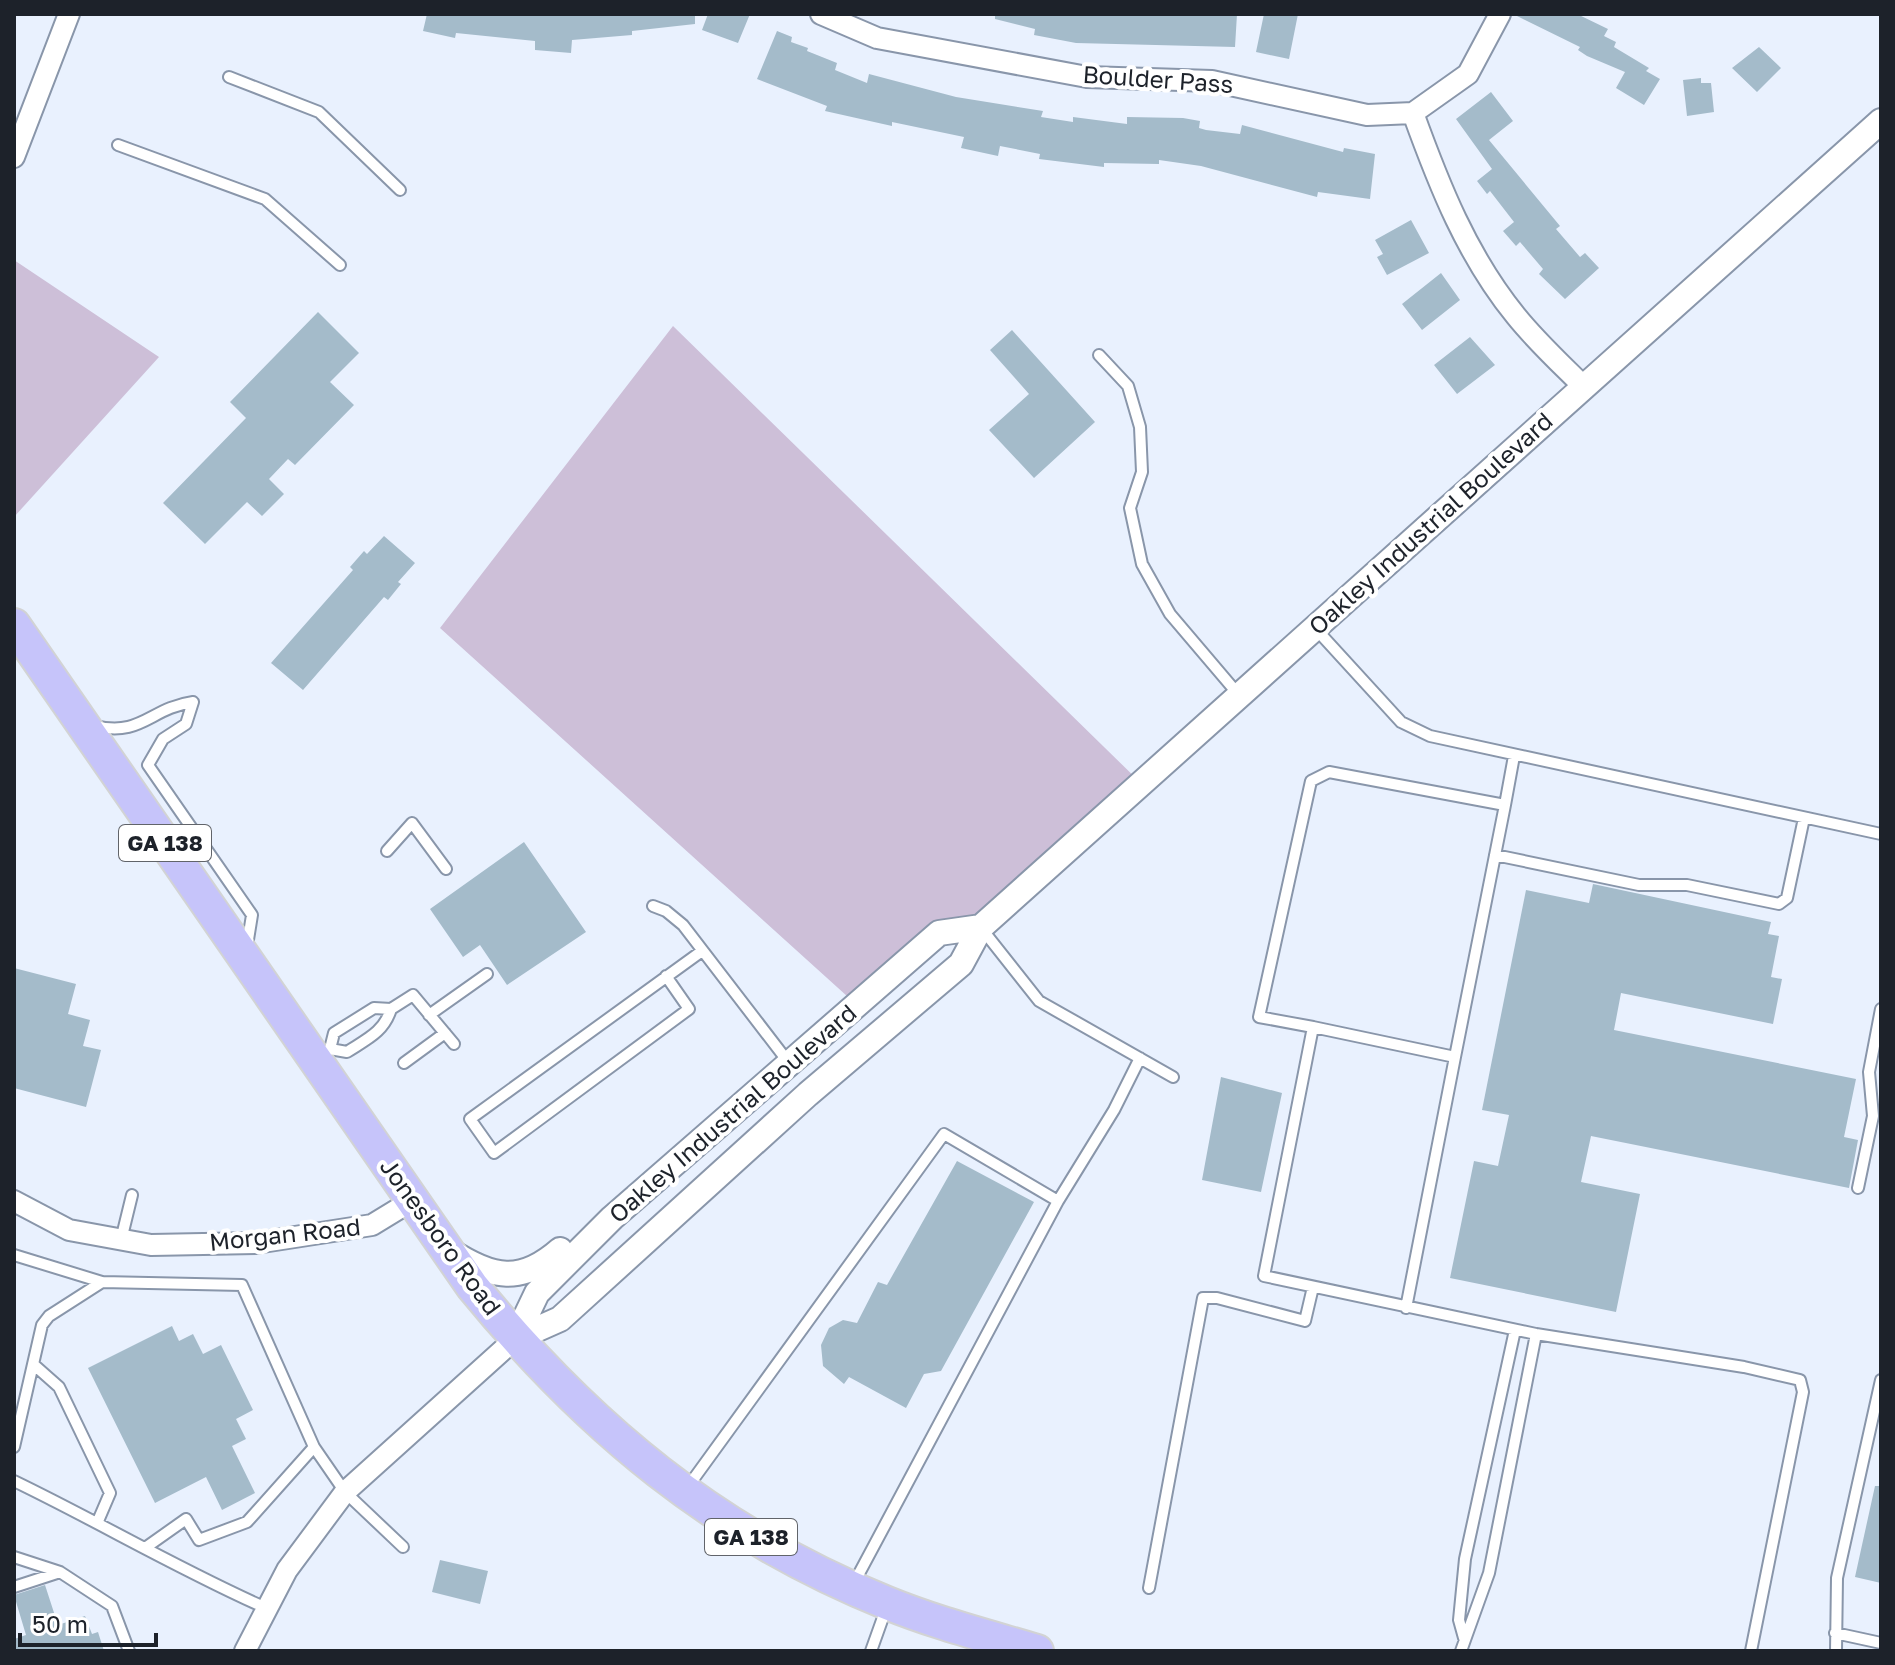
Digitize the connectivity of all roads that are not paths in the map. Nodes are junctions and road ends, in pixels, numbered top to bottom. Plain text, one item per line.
1 (69, 14) edge
2 (821, 14) edge
3 (1500, 14) edge
4 (229, 77) dead end
5 (1413, 113) junction
6 (1881, 121) edge
7 (118, 145) dead end
8 (14, 157) edge
9 (400, 190) dead end
10 (340, 265) dead end
11 (1099, 355) dead end
12 (1584, 387) junction
13 (14, 625) edge
14 (1315, 628) junction
15 (1240, 695) junction
16 (81, 722) junction
17 (1514, 756) junction
18 (1505, 805) junction
19 (1804, 818) junction
20 (1881, 834) edge
21 (387, 851) dead end
22 (1495, 855) junction
23 (446, 869) dead end
24 (653, 906) dead end
25 (981, 927) junction
26 (702, 951) junction
27 (245, 959) junction
28 (487, 974) dead end
29 (666, 976) junction
30 (391, 1009) junction
31 (1881, 1009) edge
32 (429, 1015) junction
33 (1313, 1027) junction
34 (445, 1033) junction
35 (454, 1044) dead end
36 (323, 1055) junction
37 (1455, 1057) junction
38 (1140, 1058) junction
39 (404, 1063) dead end
40 (789, 1064) junction
41 (1173, 1077) dead end
42 (695, 1146) junction
43 (1858, 1188) dead end
44 (132, 1195) dead end
45 (413, 1200) junction
46 (14, 1201) edge
47 (1058, 1201) junction
48 (121, 1240) junction
49 (446, 1248) junction
50 (14, 1255) edge
51 (102, 1282) junction
52 (1313, 1287) junction
53 (1406, 1308) junction
54 (1515, 1330) junction
55 (1536, 1334) junction
56 (515, 1339) junction
57 (33, 1364) junction
58 (1881, 1380) edge
59 (14, 1447) edge
60 (314, 1447) junction
61 (14, 1481) edge
62 (345, 1492) junction
63 (684, 1492) junction
64 (98, 1521) junction
65 (403, 1547) dead end
66 (145, 1548) junction
67 (14, 1557) edge
68 (60, 1572) junction
69 (14, 1587) edge
70 (851, 1588) junction
71 (1149, 1588) dead end
72 (888, 1603) junction
73 (266, 1608) junction
74 (1835, 1633) junction
75 (1464, 1638) junction
76 (1881, 1643) edge
77 (129, 1651) edge
78 (245, 1651) edge
79 (871, 1651) edge
80 (1037, 1651) edge
81 (1461, 1651) edge
82 (1751, 1651) edge
83 (1836, 1651) edge

1 - 8 street
2 - 5 street, Boulder Pass
3 - 5 street
4 - 9 lane
5 - 12 street
6 - 12 street, Oakley Industrial Boulevard
7 - 10 lane
11 - 15 lane
12 - 14 street, Oakley Industrial Boulevard
13 - 16 highway, Jonesboro Road / GA 138
14 - 15 street, Oakley Industrial Boulevard
14 - 17 lane
15 - 25 street, Oakley Industrial Boulevard
16 - 27 highway, Jonesboro Road / GA 138
16 - 27 lane
17 - 18 lane
17 - 19 lane
18 - 22 lane
18 - 33 lane
19 - 20 lane
19 - 22 lane
21 - 23 lane
22 - 37 lane
24 - 26 lane
25 - 38 lane
25 - 40 street, Oakley Industrial Boulevard
25 - 56 street, Oakley Industrial Boulevard
26 - 29 lane
26 - 40 lane
27 - 36 highway, Jonesboro Road / GA 138
28 - 32 lane
29 - 29 lane
30 - 32 lane
30 - 36 lane
30 - 36 lane
31 - 43 lane
32 - 34 lane
33 - 37 lane
33 - 52 lane
34 - 35 lane
34 - 39 lane
36 - 45 highway, Jonesboro Road / GA 138
37 - 53 lane
38 - 41 lane
38 - 47 lane
40 - 42 street, Oakley Industrial Boulevard
42 - 49 street
42 - 56 street, Oakley Industrial Boulevard
44 - 48 lane
45 - 48 street, Morgan Road
45 - 49 highway, Jonesboro Road / GA 138
46 - 48 street, Morgan Road
47 - 63 lane
47 - 70 lane
49 - 56 highway, Jonesboro Road / GA 138
50 - 51 lane
51 - 57 lane
51 - 60 lane
52 - 53 lane
52 - 71 lane
53 - 54 lane
54 - 55 lane
54 - 75 lane
55 - 75 lane
55 - 82 lane
56 - 62 street, Oakley Industrial Boulevard
56 - 63 highway, Jonesboro Road / GA 138
57 - 59 lane
57 - 64 lane
58 - 74 lane
60 - 62 lane
60 - 66 lane
61 - 64 lane
62 - 65 lane
62 - 73 street, Oakley Industrial Boulevard
63 - 70 highway, Jonesboro Road / GA 138
64 - 66 lane
66 - 73 lane
67 - 68 lane
68 - 69 lane
68 - 77 lane
70 - 72 highway, Jonesboro Road / GA 138
72 - 79 lane
72 - 80 highway, Jonesboro Road / GA 138
73 - 78 street, Oakley Industrial Boulevard
74 - 76 lane
74 - 83 lane
75 - 81 lane

